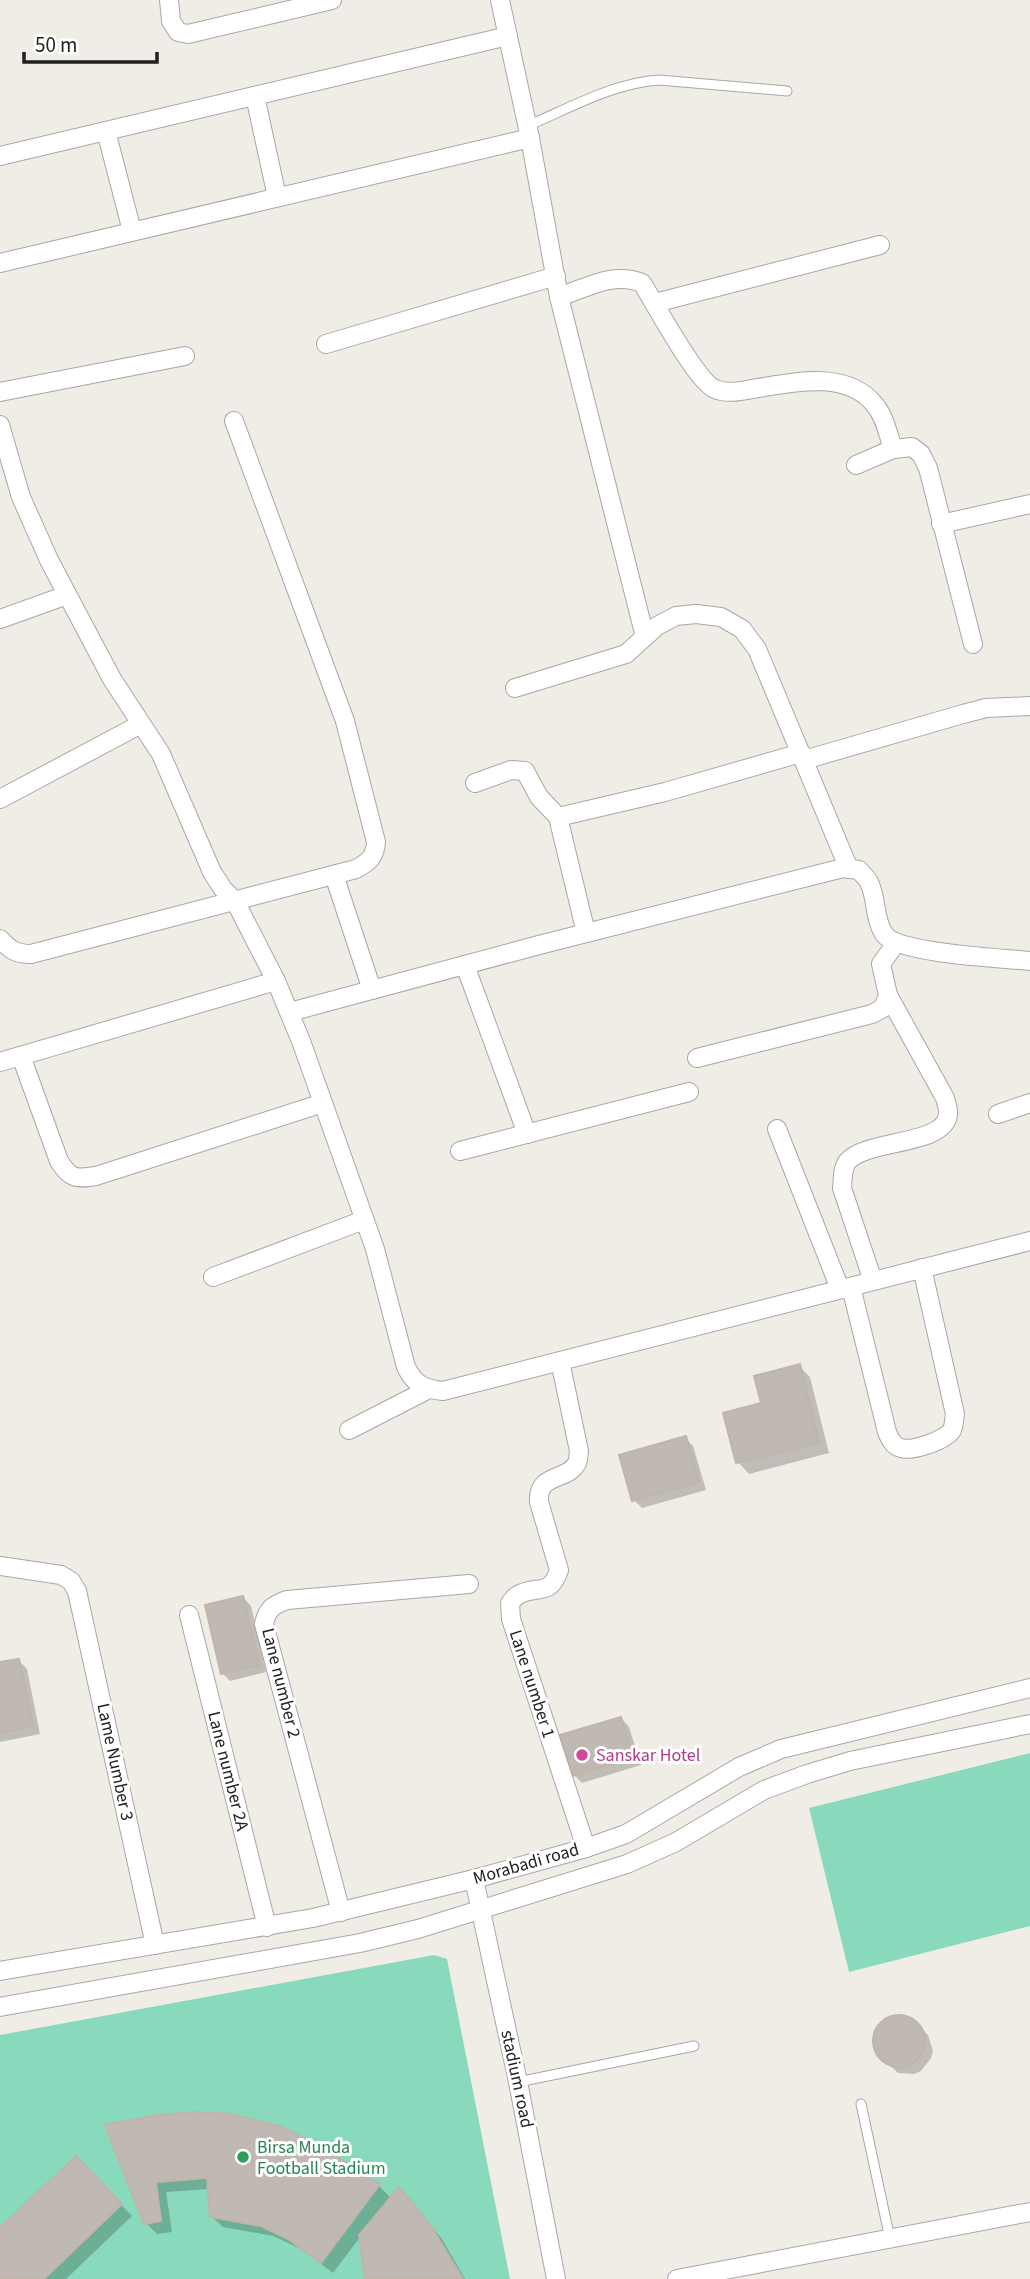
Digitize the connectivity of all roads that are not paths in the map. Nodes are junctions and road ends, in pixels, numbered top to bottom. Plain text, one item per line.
1 (169, 0) edge
2 (332, 0) edge
3 (500, 0) edge
4 (508, 36) junction
5 (787, 91) dead end
6 (255, 96) junction
7 (106, 131) junction
8 (529, 132) junction
9 (0, 156) edge
10 (277, 197) junction
11 (132, 231) junction
12 (880, 245) dead end
13 (0, 263) edge
14 (556, 276) junction
15 (559, 297) junction
16 (655, 303) junction
17 (326, 344) dead end
18 (185, 356) dead end
19 (0, 393) edge
20 (234, 421) dead end
21 (0, 425) edge
22 (893, 449) junction
23 (856, 465) dead end
24 (1030, 504) edge
25 (941, 524) junction
26 (66, 595) junction
27 (0, 619) edge
28 (645, 637) junction
29 (973, 644) dead end
30 (515, 688) dead end
31 (1030, 706) edge
32 (141, 724) junction
33 (802, 757) junction
34 (475, 783) dead end
35 (0, 799) edge
36 (558, 817) junction
37 (849, 869) junction
38 (334, 875) junction
39 (235, 901) junction
40 (586, 933) junction
41 (0, 939) edge
42 (896, 943) junction
43 (1030, 961) edge
44 (466, 965) junction
45 (276, 981) junction
46 (372, 990) junction
47 (888, 995) junction
48 (290, 1012) junction
49 (21, 1056) junction
50 (697, 1058) dead end
51 (0, 1062) edge
52 (689, 1092) dead end
53 (323, 1103) junction
54 (1030, 1103) edge
55 (999, 1114) dead end
56 (777, 1129) dead end
57 (527, 1134) junction
58 (460, 1151) dead end
59 (365, 1220) junction
60 (1030, 1241) edge
61 (922, 1268) junction
62 (213, 1277) dead end
63 (873, 1281) junction
64 (845, 1288) junction
65 (560, 1361) junction
66 (426, 1390) junction
67 (349, 1430) dead end
68 (0, 1566) edge
69 (469, 1584) dead end
70 (189, 1615) dead end
71 (1030, 1688) edge
72 (1030, 1724) edge
73 (586, 1848) junction
74 (474, 1879) junction
75 (480, 1911) junction
76 (341, 1912) junction
77 (267, 1927) junction
78 (155, 1945) junction
79 (0, 1971) edge
80 (0, 2007) edge
81 (694, 2046) dead end
82 (518, 2082) junction
83 (861, 2104) dead end
84 (1030, 2212) edge
85 (890, 2239) junction
86 (556, 2279) edge
87 (677, 2279) edge

1 - 2 street
3 - 4 street
4 - 6 street
4 - 8 street
5 - 8 lane
6 - 7 street
6 - 10 street
7 - 9 street
7 - 11 street
8 - 10 street
8 - 14 street
10 - 11 street
11 - 13 street
12 - 16 street
14 - 15 street
14 - 17 street
15 - 16 street
15 - 28 street
16 - 22 street
18 - 19 street
20 - 38 street
21 - 26 street
22 - 23 street
22 - 25 street
24 - 25 street
25 - 29 street
26 - 27 street
26 - 32 street
28 - 30 street
28 - 33 street
31 - 33 street
32 - 35 street
32 - 39 street
33 - 36 street
33 - 37 street
34 - 36 street
36 - 40 street
37 - 40 street
37 - 42 street
38 - 39 street
38 - 46 street
39 - 41 street
39 - 45 street
40 - 44 street
42 - 43 street
42 - 47 street
44 - 46 street
44 - 57 street
45 - 48 street
45 - 49 street
46 - 48 street
47 - 50 street
47 - 63 street
48 - 53 street
49 - 51 street
49 - 53 street
52 - 57 street
53 - 59 street
54 - 55 street
56 - 64 street
57 - 58 street
59 - 62 street
59 - 66 street
60 - 61 street
61 - 63 street
61 - 64 street
63 - 64 street
64 - 65 street
65 - 66 street
65 - 73 street, Lane number 1
66 - 67 street
68 - 78 street, Lame Number 3
69 - 76 street, Lane number 2
70 - 77 street, Lane number 2A
71 - 73 street, Morabadi road
72 - 75 street, Morabadi road
73 - 74 street, Morabadi road
74 - 75 street, stadium road
74 - 76 street, Morabadi road
75 - 80 street, Morabadi road
75 - 82 street, stadium road
76 - 77 street, Morabadi road
77 - 78 street, Morabadi road
78 - 79 street, Morabadi road
81 - 82 lane
82 - 86 street, stadium road
83 - 85 lane
84 - 85 street
85 - 87 street

